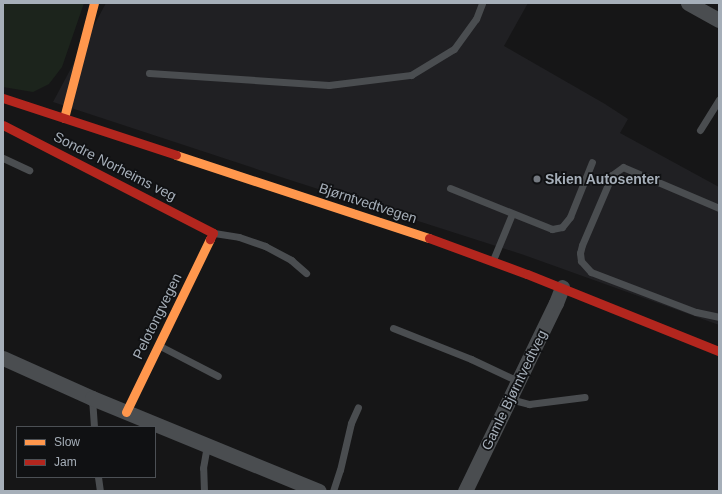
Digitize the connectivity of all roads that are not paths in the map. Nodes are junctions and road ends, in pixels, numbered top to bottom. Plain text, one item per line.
1 (94, 3) edge
2 (482, 3) edge
3 (688, 3) edge
4 (719, 20) edge
5 (149, 72) dead end
6 (3, 98) edge
7 (719, 100) edge
8 (64, 118) junction
9 (3, 125) edge
10 (700, 130) dead end
11 (3, 158) edge
12 (592, 162) dead end
13 (29, 170) dead end
14 (450, 188) dead end
15 (719, 208) edge
16 (512, 214) junction
17 (213, 233) junction
18 (492, 260) junction
19 (306, 273) dead end
20 (562, 287) junction
21 (719, 317) edge
22 (393, 328) dead end
23 (158, 345) junction
24 (719, 351) edge
25 (3, 358) edge
26 (218, 376) dead end
27 (518, 382) junction
28 (585, 397) dead end
29 (92, 398) junction
30 (510, 399) junction
31 (358, 407) dead end
32 (126, 412) junction
33 (94, 426) edge
34 (207, 444) junction
35 (98, 478) edge
36 (100, 491) edge
37 (204, 491) edge
38 (319, 491) edge
39 (333, 491) edge
40 (465, 491) edge

1 - 8 main road
2 - 5 lane
3 - 4 street
6 - 8 main road, Bjørntvedtvegen
7 - 10 lane
8 - 18 main road, Bjørntvedtvegen
9 - 17 main road, Sondre Norheims veg
11 - 13 lane
12 - 16 lane
14 - 16 lane
15 - 21 lane
16 - 18 lane
17 - 19 lane
17 - 23 main road, Pelotongvegen
18 - 20 main road, Bjørntvedtvegen
20 - 24 main road, Bjørntvedtvegen
20 - 27 street, Gamle Bjørntvedtveg
22 - 27 lane
23 - 26 lane
23 - 32 main road, Pelotongvegen
25 - 29 street
27 - 30 street, Gamle Bjørntvedtveg
28 - 30 lane
29 - 32 street
29 - 33 lane
30 - 40 street, Gamle Bjørntvedtveg
31 - 39 lane
32 - 34 street
34 - 37 lane
34 - 38 street
35 - 36 lane

